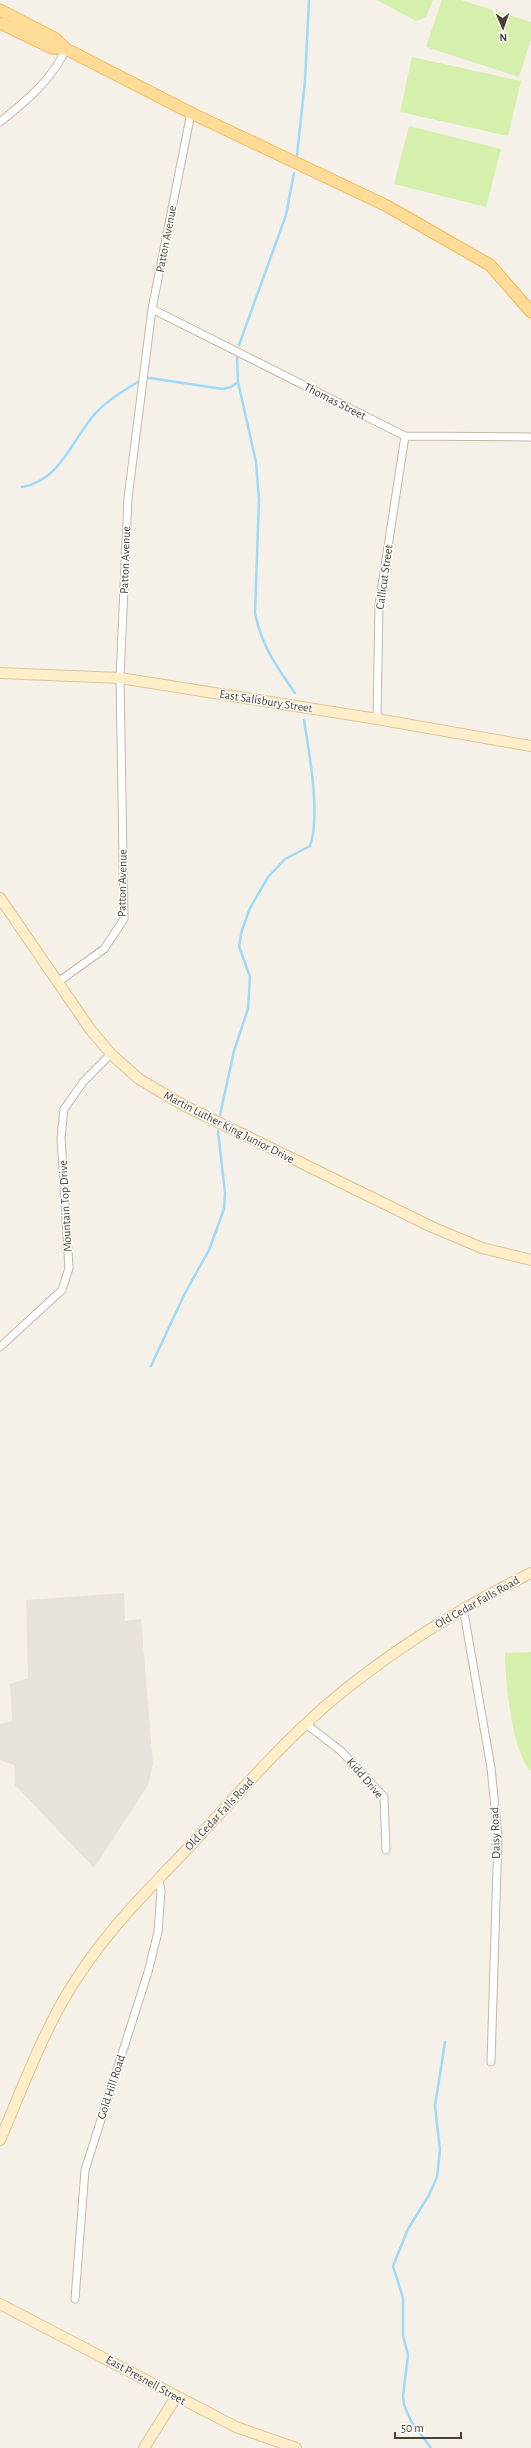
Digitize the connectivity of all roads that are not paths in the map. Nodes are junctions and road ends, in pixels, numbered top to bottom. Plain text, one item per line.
1 (0, 10) edge
2 (0, 23) edge
3 (66, 49) junction
4 (191, 113) junction
5 (0, 122) edge
6 (152, 309) junction
7 (531, 312) edge
8 (405, 436) junction
9 (531, 437) edge
10 (0, 673) edge
11 (120, 678) junction
12 (377, 719) junction
13 (531, 746) edge
14 (0, 898) edge
15 (58, 982) junction
16 (111, 1054) junction
17 (531, 1260) edge
18 (0, 1347) edge
19 (531, 1573) edge
20 (463, 1607) junction
21 (306, 1724) junction
22 (386, 1850) dead end
23 (159, 1878) junction
24 (491, 2062) dead end
25 (0, 2140) edge
26 (75, 2299) dead end
27 (0, 2304) edge
28 (176, 2397) junction
29 (144, 2448) edge
30 (296, 2448) edge

1 - 3 main road
2 - 3 main road
3 - 4 main road
3 - 5 street
4 - 6 street, Patton Avenue
4 - 7 main road
6 - 8 street, Thomas Street
6 - 11 street, Patton Avenue
8 - 9 street, Thomas Street
8 - 12 street, Callicut Street
10 - 11 street, East Salisbury Street
11 - 12 street, East Salisbury Street
11 - 15 street, Patton Avenue
12 - 13 street, East Salisbury Street
14 - 15 street, Martin Luther King Junior Drive
15 - 16 street, Martin Luther King Junior Drive
16 - 17 street, Martin Luther King Junior Drive
16 - 18 street, Mountain Top Drive
19 - 20 street, Old Cedar Falls Road
20 - 21 street, Old Cedar Falls Road
20 - 24 street, Daisy Road
21 - 22 street, Kidd Drive
21 - 23 street, Old Cedar Falls Road
23 - 25 street, Old Cedar Falls Road
23 - 26 street, Gold Hill Road
27 - 28 street, East Presnell Street
28 - 29 street
28 - 30 street, East Presnell Street

